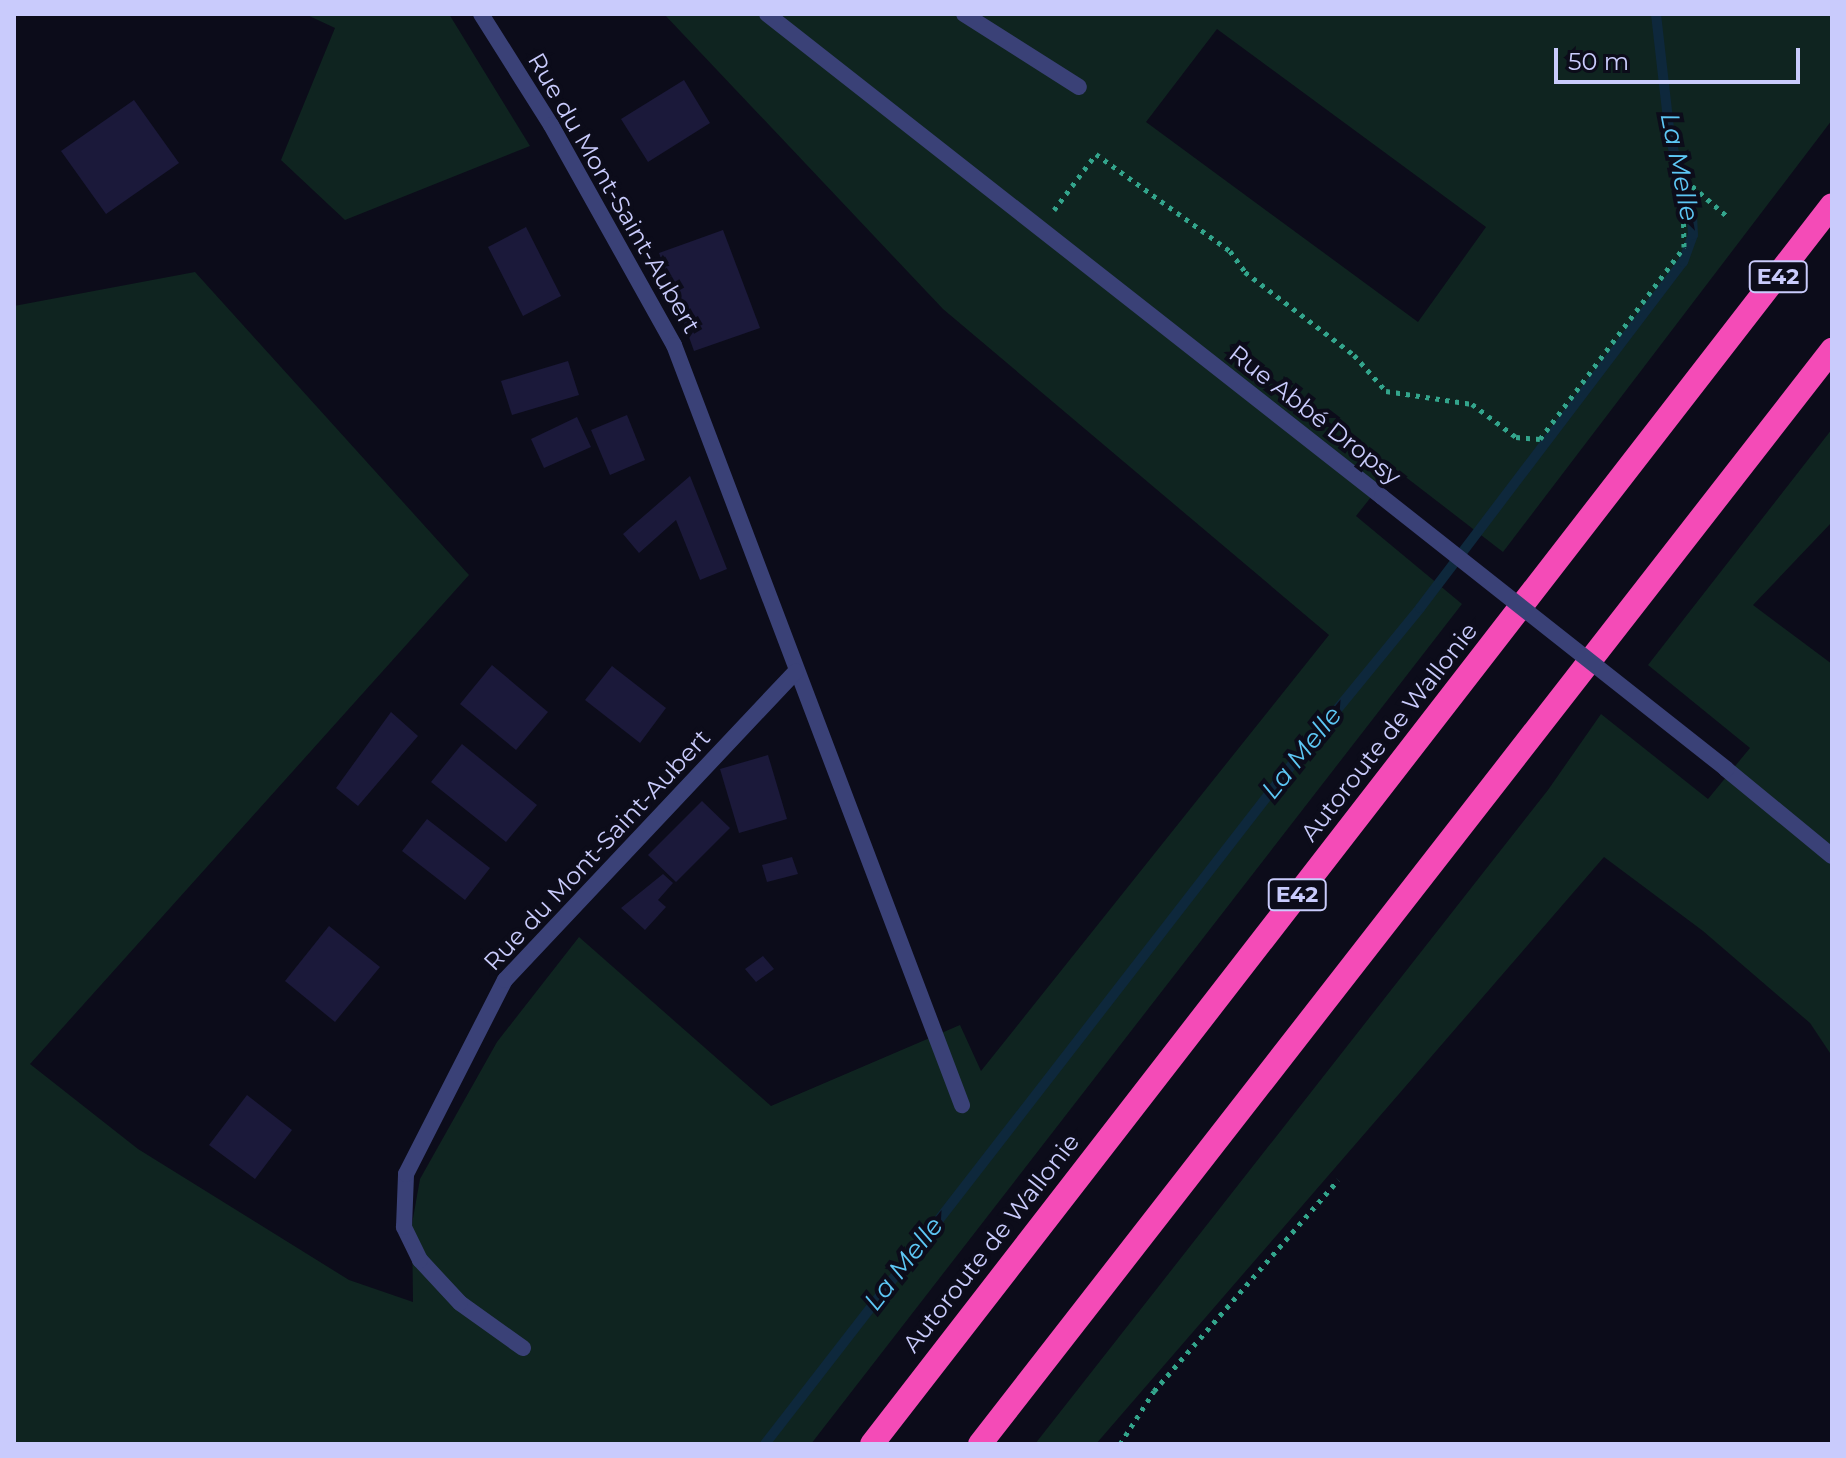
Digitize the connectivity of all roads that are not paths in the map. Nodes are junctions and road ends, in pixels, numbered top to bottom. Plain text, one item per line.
1 (481, 14) edge
2 (767, 14) edge
3 (964, 14) edge
4 (1079, 87) dead end
5 (1832, 205) edge
6 (1832, 350) edge
7 (796, 671) junction
8 (1832, 856) edge
9 (962, 1105) dead end
10 (523, 1348) dead end
11 (872, 1444) edge
12 (980, 1444) edge

1 - 7 street, Rue du Mont-Saint-Aubert
2 - 8 street, Rue Abbé Dropsy, bridge
3 - 4 street
5 - 11 highway, Autoroute de Wallonie / E42
6 - 12 highway
7 - 9 street, Rue du Mont-Saint-Aubert
7 - 10 street, Rue du Mont-Saint-Aubert

